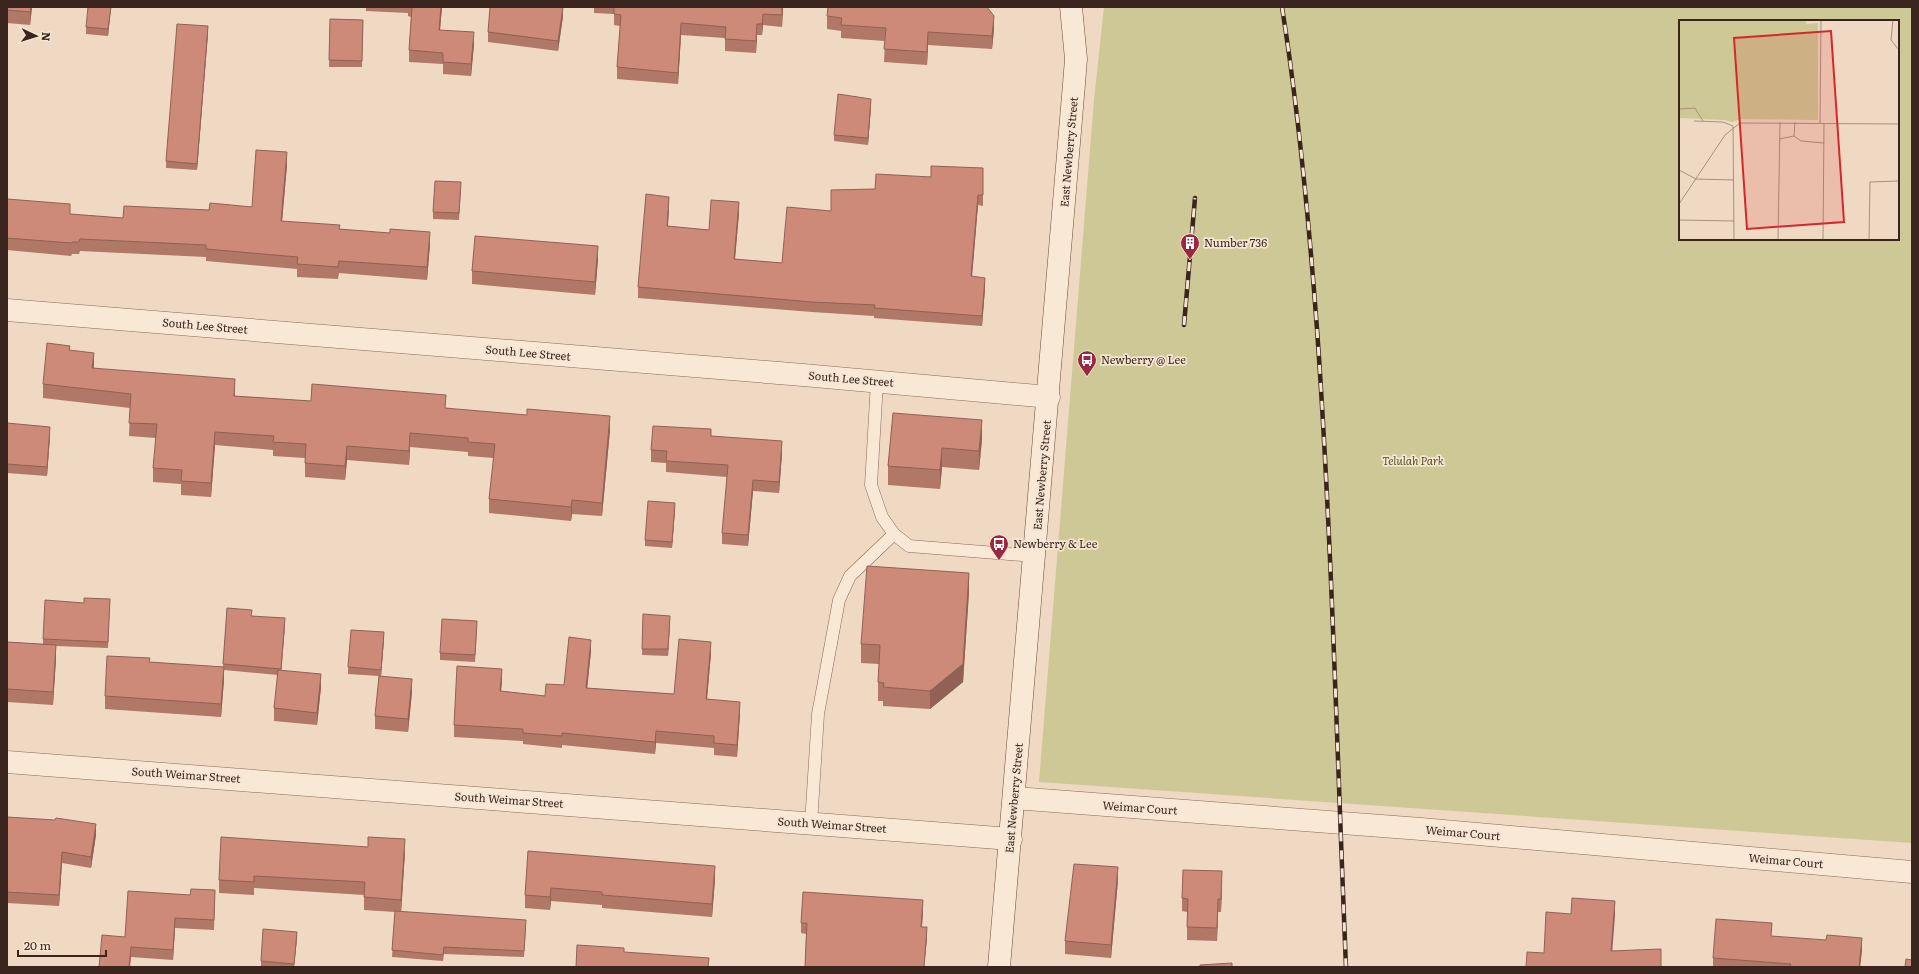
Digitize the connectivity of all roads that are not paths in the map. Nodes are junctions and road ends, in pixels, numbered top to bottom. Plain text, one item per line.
1 (1071, 7) edge
2 (7, 310) edge
3 (877, 382) junction
4 (1049, 397) junction
5 (894, 534) junction
6 (1035, 556) junction
7 (7, 762) edge
8 (1014, 798) junction
9 (811, 824) junction
10 (1011, 839) junction
11 (1912, 872) edge
12 (999, 967) edge

1 - 4 street, East Newberry Street
2 - 3 street, South Lee Street
3 - 4 street, South Lee Street
3 - 5 lane
4 - 6 street, East Newberry Street
5 - 6 lane
5 - 9 lane
6 - 8 street, East Newberry Street
7 - 9 street, South Weimar Street
8 - 10 street, East Newberry Street
8 - 11 street, Weimar Court
9 - 10 street, South Weimar Street
10 - 12 street, East Newberry Street

